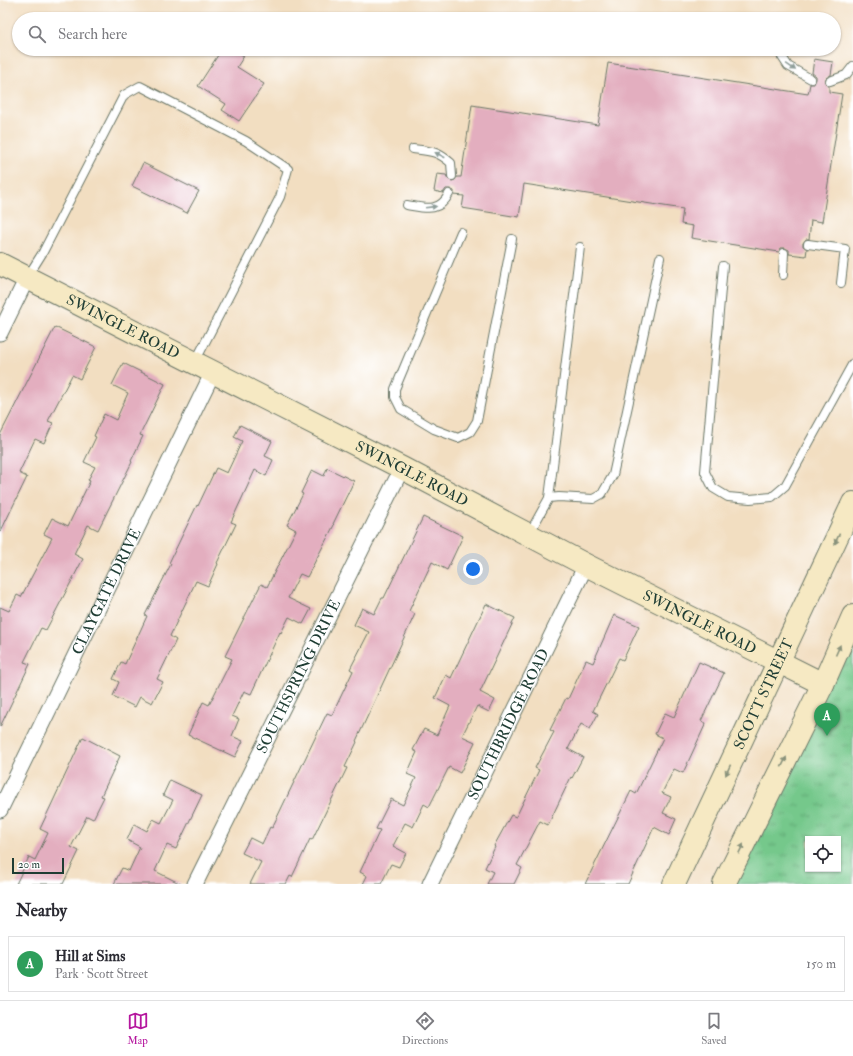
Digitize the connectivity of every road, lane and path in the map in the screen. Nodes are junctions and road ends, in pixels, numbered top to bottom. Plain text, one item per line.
1 (782, 56) edge
2 (853, 66) edge
3 (811, 79) dead end
4 (830, 81) dead end
5 (413, 149) dead end
6 (452, 176) dead end
7 (449, 194) dead end
8 (407, 205) dead end
9 (461, 232) dead end
10 (512, 239) dead end
11 (808, 244) dead end
12 (580, 247) dead end
13 (784, 253) dead end
14 (660, 258) dead end
15 (0, 264) edge
16 (723, 266) dead end
17 (783, 275) dead end
18 (27, 278) junction
19 (841, 283) dead end
20 (0, 333) edge
21 (853, 363) edge
22 (204, 367) junction
23 (402, 468) junction
24 (549, 498) junction
25 (853, 503) edge
26 (528, 535) junction
27 (586, 565) junction
28 (853, 616) edge
29 (780, 661) junction
30 (823, 684) junction
31 (0, 810) edge
32 (195, 884) edge
33 (430, 884) edge
34 (674, 884) edge
35 (724, 884) edge

1 -> 3 lane
2 - 4 lane
6 -> 5 lane
8 -> 7 lane
9 - 10 lane
11 - 19 lane
12 - 24 lane
13 - 17 lane
14 - 24 lane
15 - 18 street, SWINGLE ROAD
16 - 21 lane
18 - 20 street
18 - 22 street, SWINGLE ROAD
18 - 22 lane
22 - 23 street, SWINGLE ROAD
22 - 31 street, CLAYGATE DRIVE
23 - 26 street, SWINGLE ROAD
23 - 32 street, SOUTHSPRING DRIVE
24 - 26 lane
25 -> 29 street, SCOTT STREET
26 - 27 street, SWINGLE ROAD
27 - 29 street, SWINGLE ROAD
27 - 33 street, SOUTHBRIDGE ROAD
30 -> 28 street
29 - 30 street, SWINGLE ROAD
29 -> 34 street, SCOTT STREET
35 -> 30 street

